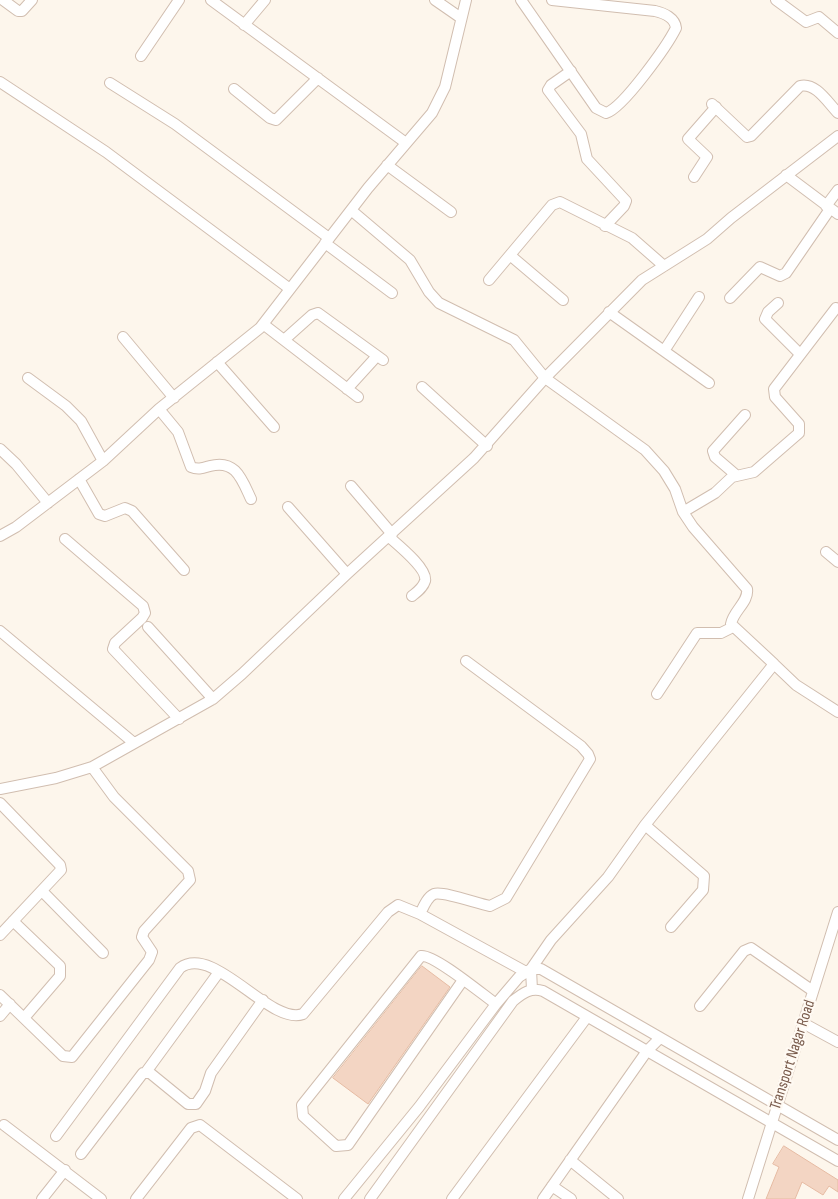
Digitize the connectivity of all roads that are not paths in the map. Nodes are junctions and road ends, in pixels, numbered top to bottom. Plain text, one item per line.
1 (3, 0) edge
2 (32, 0) edge
3 (179, 0) edge
4 (210, 0) edge
5 (265, 0) edge
6 (435, 0) edge
7 (466, 0) edge
8 (521, 0) edge
9 (552, 0) edge
10 (776, 0) edge
11 (461, 18) junction
12 (244, 25) junction
13 (838, 33) edge
14 (141, 56) dead end
15 (571, 71) junction
16 (318, 78) junction
17 (0, 82) edge
18 (110, 83) dead end
19 (234, 90) dead end
20 (838, 113) edge
21 (838, 136) edge
22 (406, 143) junction
23 (387, 165) junction
24 (786, 175) junction
25 (694, 177) dead end
26 (838, 190) edge
27 (831, 209) edge
28 (351, 210) junction
29 (451, 212) dead end
30 (605, 226) junction
31 (327, 241) junction
32 (511, 256) junction
33 (664, 266) junction
34 (489, 280) dead end
35 (290, 289) junction
36 (392, 293) dead end
37 (699, 297) dead end
38 (730, 298) dead end
39 (563, 300) dead end
40 (778, 303) dead end
41 (836, 308) dead end
42 (609, 312) junction
43 (263, 324) junction
44 (123, 337) dead end
45 (284, 340) junction
46 (664, 351) junction
47 (800, 354) junction
48 (217, 362) junction
49 (28, 378) dead end
50 (545, 378) junction
51 (709, 384) dead end
52 (422, 387) dead end
53 (347, 389) junction
54 (358, 397) dead end
55 (174, 398) junction
56 (159, 409) junction
57 (745, 415) dead end
58 (274, 427) dead end
59 (486, 446) junction
60 (0, 449) edge
61 (103, 460) junction
62 (736, 475) junction
63 (79, 479) junction
64 (351, 486) dead end
65 (251, 499) dead end
66 (48, 503) junction
67 (288, 507) dead end
68 (684, 512) junction
69 (390, 535) junction
70 (0, 536) edge
71 (65, 539) dead end
72 (826, 552) dead end
73 (838, 562) edge
74 (184, 570) dead end
75 (347, 574) junction
76 (412, 596) dead end
77 (148, 627) dead end
78 (733, 627) junction
79 (0, 630) edge
80 (466, 661) dead end
81 (774, 664) junction
82 (657, 694) dead end
83 (213, 699) junction
84 (838, 712) edge
85 (179, 719) junction
86 (134, 743) junction
87 (92, 767) junction
88 (0, 788) edge
89 (0, 803) edge
90 (645, 825) junction
91 (42, 891) junction
92 (838, 912) edge
93 (420, 914) junction
94 (13, 921) junction
95 (671, 927) dead end
96 (0, 935) edge
97 (103, 953) dead end
98 (529, 970) junction
99 (219, 972) junction
100 (464, 980) junction
101 (532, 990) junction
102 (813, 991) junction
103 (0, 994) edge
104 (263, 1000) junction
105 (10, 1004) junction
106 (496, 1004) junction
107 (700, 1006) dead end
108 (0, 1016) edge
109 (587, 1017) junction
110 (24, 1018) junction
111 (803, 1023) junction
112 (660, 1038) junction
113 (838, 1042) edge
114 (647, 1051) junction
115 (146, 1072) junction
116 (777, 1106) junction
117 (412, 1115) junction
118 (424, 1122) junction
119 (772, 1123) junction
120 (4, 1125) dead end
121 (56, 1136) dead end
122 (838, 1140) edge
123 (81, 1154) dead end
124 (570, 1160) junction
125 (838, 1161) edge
126 (65, 1170) junction
127 (552, 1186) junction
128 (42, 1199) edge
129 (101, 1199) edge
130 (136, 1199) edge
131 (297, 1199) edge
132 (344, 1199) edge
133 (370, 1199) edge
134 (452, 1199) edge
135 (543, 1199) edge
136 (571, 1199) edge
137 (618, 1199) edge
138 (748, 1199) edge

1 - 2 street
3 - 14 street
4 - 12 street
5 - 12 street
6 - 11 street
7 - 11 street
8 - 15 street
9 - 15 street
10 - 13 street
11 - 22 street
12 - 16 street
15 - 30 street
16 - 19 street
16 - 22 street
17 - 35 street
18 - 31 street
20 - 25 street
21 - 24 street
22 - 23 street
23 - 28 street
23 - 29 street
24 - 27 street
24 - 33 street
26 - 27 street
27 - 38 street
28 - 31 street
28 - 50 street
30 - 32 street
30 - 33 street
31 - 35 street
31 - 36 street
32 - 34 street
32 - 39 street
33 - 42 street
35 - 43 street
37 - 46 street
40 - 47 street
41 - 47 street
42 - 46 street
42 - 50 street
43 - 45 street
43 - 48 street
44 - 55 street
45 - 53 street
45 - 53 street
46 - 51 street
47 - 62 street
48 - 55 street
48 - 58 street
49 - 61 street
50 - 59 street
50 - 68 street
52 - 59 street
53 - 54 street
55 - 56 street
56 - 61 street
56 - 65 street
57 - 62 street
59 - 69 street
60 - 66 street
61 - 63 street
62 - 68 street
63 - 66 street
63 - 74 street
64 - 69 street
66 - 70 street
67 - 75 street
68 - 78 street
69 - 75 street
69 - 76 street
71 - 85 street
72 - 73 street
75 - 83 street
77 - 83 street
78 - 81 street
78 - 82 street
79 - 86 street
80 - 93 street
81 - 84 street
81 - 90 street
83 - 85 street
85 - 86 street
86 - 87 street
87 - 88 street
87 - 110 street
89 - 91 street
90 - 95 street
90 - 98 street
91 - 94 street
91 - 97 street
92 - 102 street, Transport Nagar Road
93 - 98 street
93 - 104 street
94 - 96 street
94 - 110 street
98 - 101 street
98 - 106 street
98 - 112 street
99 - 104 street
99 - 115 street
99 - 121 street
100 - 100 street
100 - 106 street
101 - 109 street
101 - 118 street
102 - 107 street
102 - 111 street, Transport Nagar Road
103 - 105 street
104 - 115 street
105 - 108 street
105 - 110 street
106 - 117 street
109 - 114 street
109 - 134 street
111 - 113 street
111 - 116 street, Transport Nagar Road
112 - 114 street
112 - 116 street
114 - 119 street
114 - 124 street
115 - 123 street
116 - 119 street, Transport Nagar Road
116 - 122 street
117 - 118 street
117 - 132 street
118 - 133 street
119 - 125 street
119 - 138 street, Transport Nagar Road
120 - 126 street
124 - 127 street
124 - 137 street
126 - 128 street
126 - 129 street
127 - 135 street
127 - 136 street
130 - 131 street

